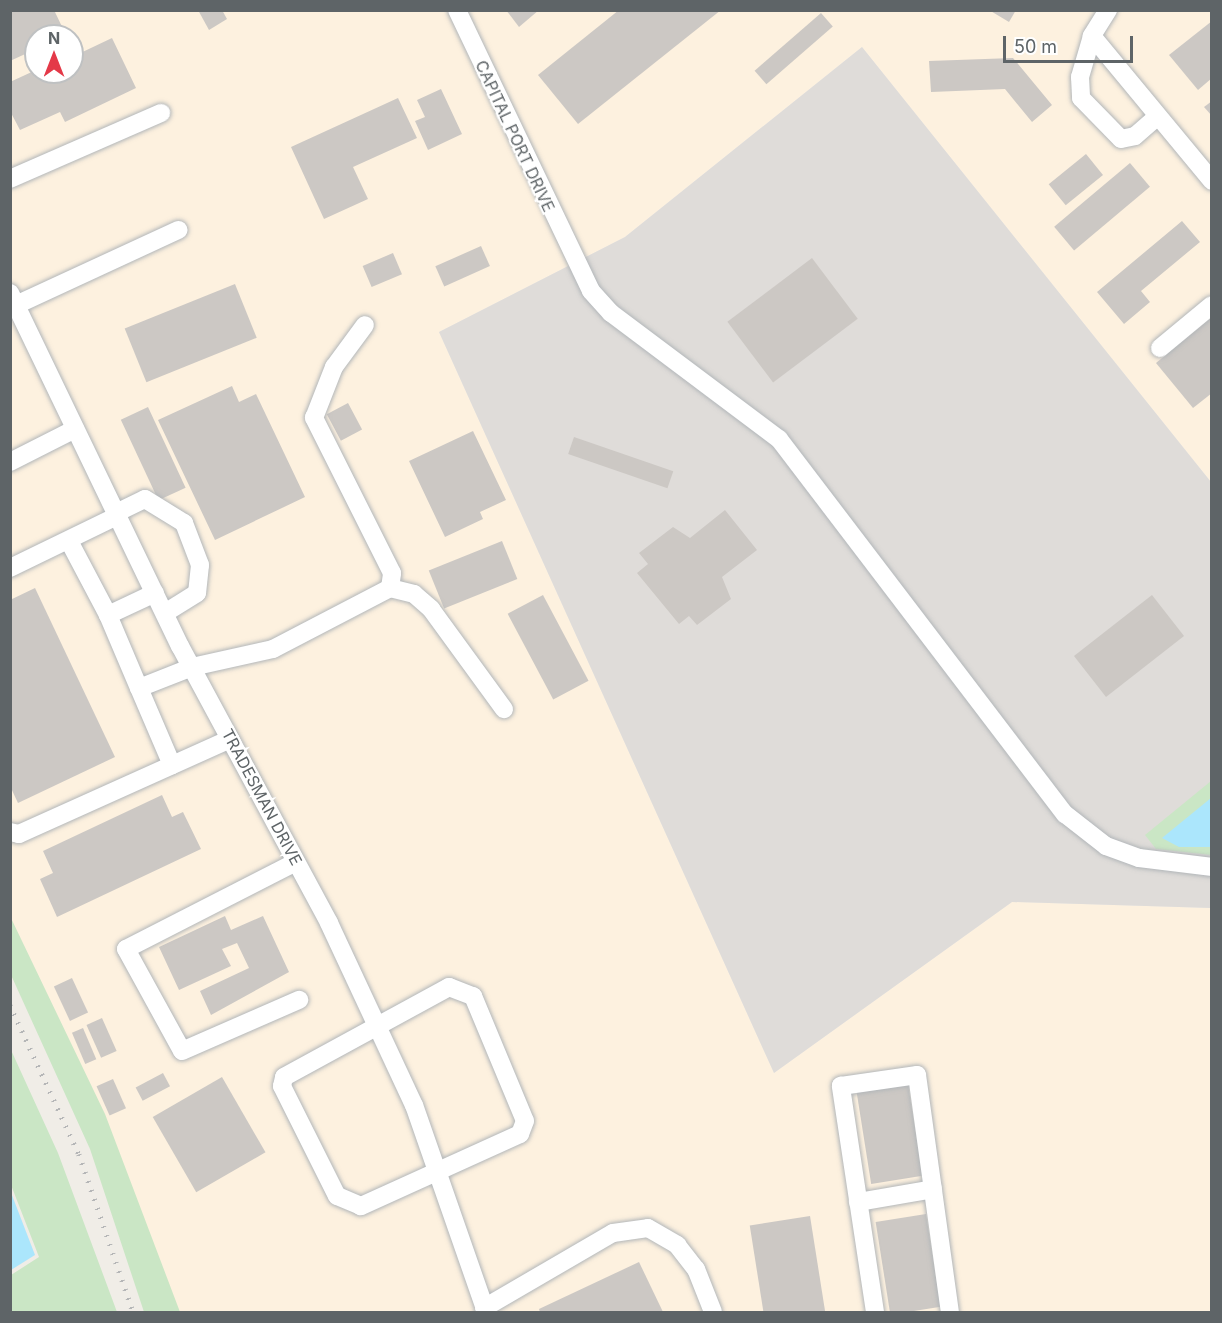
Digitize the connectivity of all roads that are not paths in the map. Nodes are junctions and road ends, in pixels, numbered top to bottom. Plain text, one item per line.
1 (457, 10) edge
2 (1108, 10) edge
3 (1092, 36) junction
4 (161, 113) dead end
5 (1158, 116) junction
6 (1209, 173) edge
7 (10, 179) edge
8 (178, 231) dead end
9 (13, 299) edge
10 (1212, 305) edge
11 (365, 325) dead end
12 (1160, 348) dead end
13 (75, 429) junction
14 (10, 462) edge
15 (117, 515) junction
16 (69, 541) junction
17 (10, 568) edge
18 (390, 588) junction
19 (155, 593) junction
20 (165, 613) junction
21 (108, 615) junction
22 (192, 667) junction
23 (139, 688) junction
24 (504, 709) dead end
25 (230, 739) junction
26 (172, 765) junction
27 (10, 832) edge
28 (296, 862) junction
29 (1212, 867) edge
30 (298, 1000) dead end
31 (376, 1024) junction
32 (436, 1171) junction
33 (933, 1189) junction
34 (858, 1202) junction
35 (485, 1310) edge
36 (713, 1312) edge
37 (874, 1312) edge
38 (950, 1312) edge

1 - 29 street, CAPITAL PORT DRIVE
2 - 3 street
3 - 5 street
3 - 5 street
4 - 7 street
5 - 6 street
8 - 9 street
9 - 13 street, TRADESMAN DRIVE
10 - 12 street
11 - 18 street
13 - 14 street
13 - 15 street, TRADESMAN DRIVE
15 - 16 street
15 - 19 street, TRADESMAN DRIVE
15 - 20 street
16 - 17 street
16 - 21 street
18 - 22 street
18 - 24 street
19 - 20 street, TRADESMAN DRIVE
19 - 21 street
20 - 22 street, TRADESMAN DRIVE
21 - 23 street
22 - 23 street
22 - 25 street, TRADESMAN DRIVE
23 - 26 street
25 - 26 street
25 - 28 street, TRADESMAN DRIVE
26 - 27 street
28 - 30 street
28 - 31 street, TRADESMAN DRIVE
31 - 32 street, TRADESMAN DRIVE
31 - 32 street
31 - 32 street
32 - 35 street, TRADESMAN DRIVE
33 - 34 street
33 - 34 street
33 - 38 street
34 - 37 street
35 - 36 street

